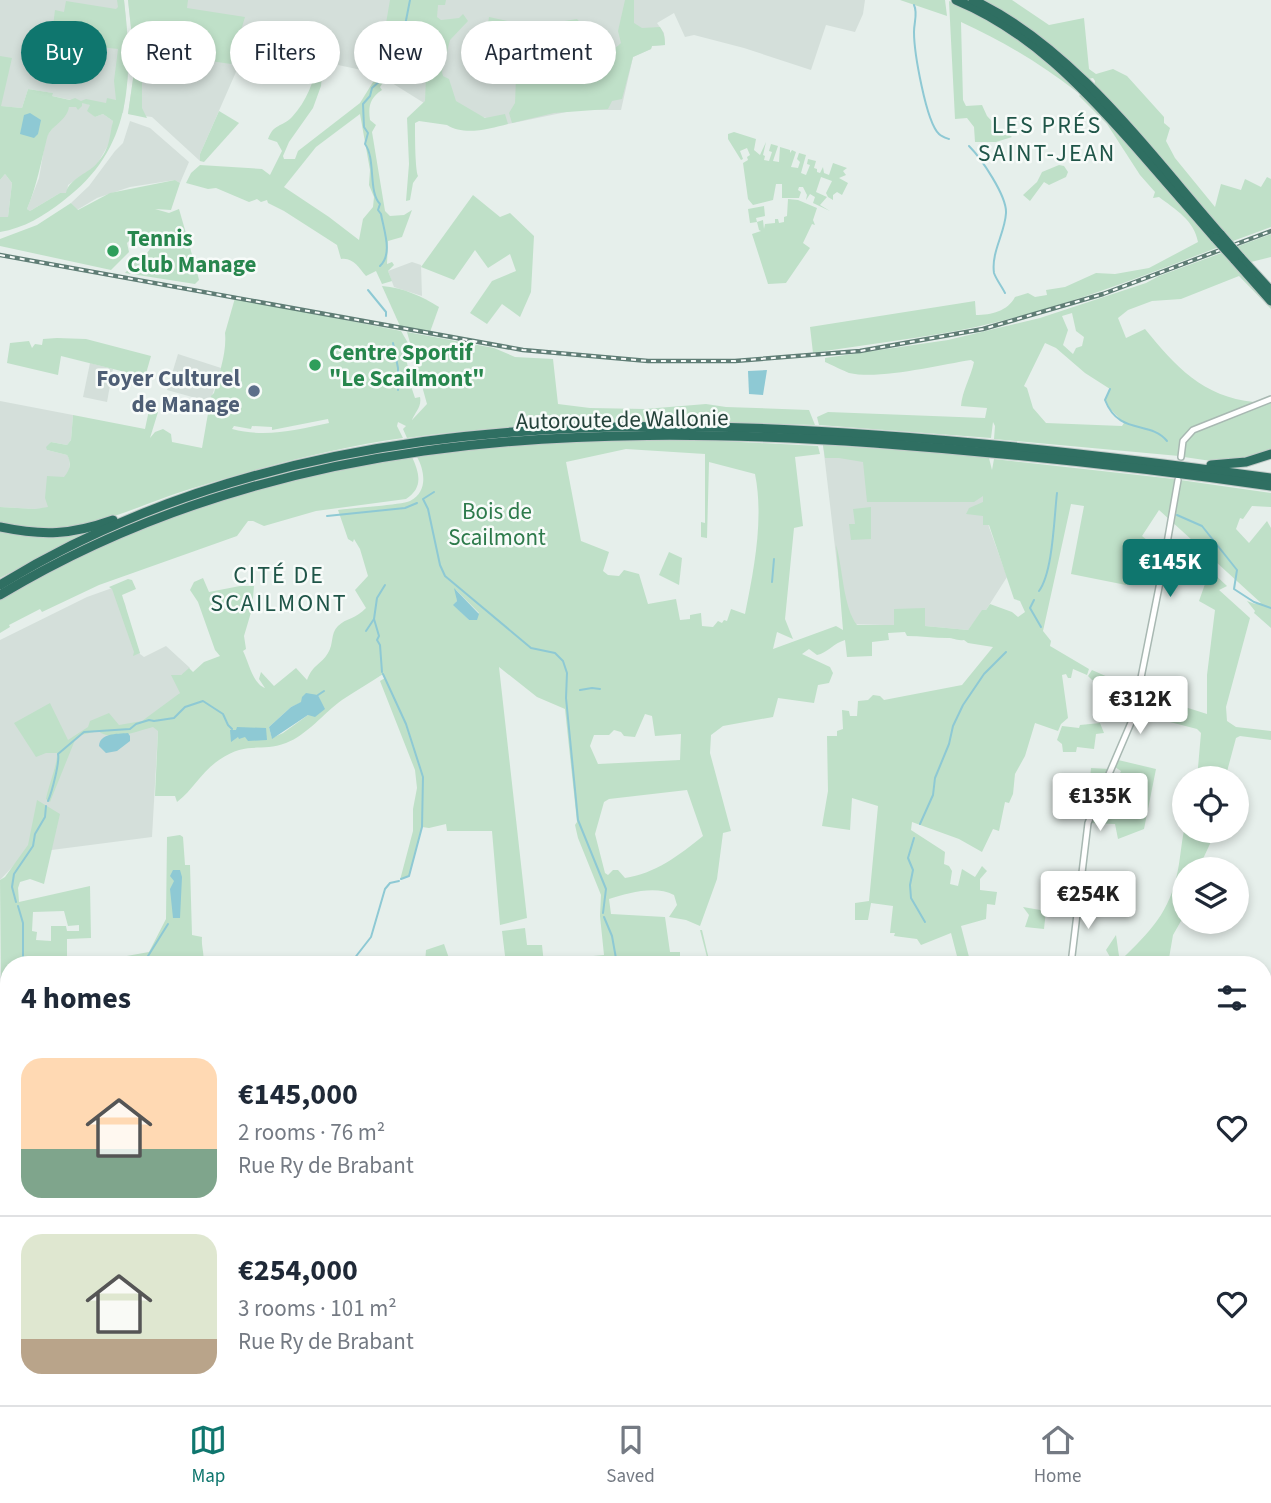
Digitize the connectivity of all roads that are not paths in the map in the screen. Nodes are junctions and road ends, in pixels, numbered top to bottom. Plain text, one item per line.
1 (957, 0) edge
2 (973, 0) edge
3 (1219, 237) junction
4 (1237, 258) junction
5 (1271, 291) edge
6 (1271, 301) edge
7 (1271, 399) edge
8 (987, 448) junction
9 (399, 449) junction
10 (1271, 454) edge
11 (1181, 457) dead end
12 (1199, 467) junction
13 (1271, 478) edge
14 (1178, 480) dead end
15 (1271, 486) edge
16 (158, 508) junction
17 (0, 527) edge
18 (0, 584) edge
19 (0, 595) edge
20 (1072, 956) edge

1 - 3 highway
2 - 3 highway
3 - 4 highway, bridge
4 - 5 highway
4 - 6 highway
7 - 11 street
8 - 9 highway, Autoroute de Wallonie
8 - 12 highway, Autoroute de Wallonie
8 - 15 highway, Autoroute de Wallonie
9 - 16 highway, Autoroute de Wallonie
9 - 19 highway, Autoroute de Wallonie
10 - 12 highway
12 - 13 highway, Autoroute de Wallonie
14 - 20 street
16 - 17 highway
16 - 18 highway, Autoroute de Wallonie

